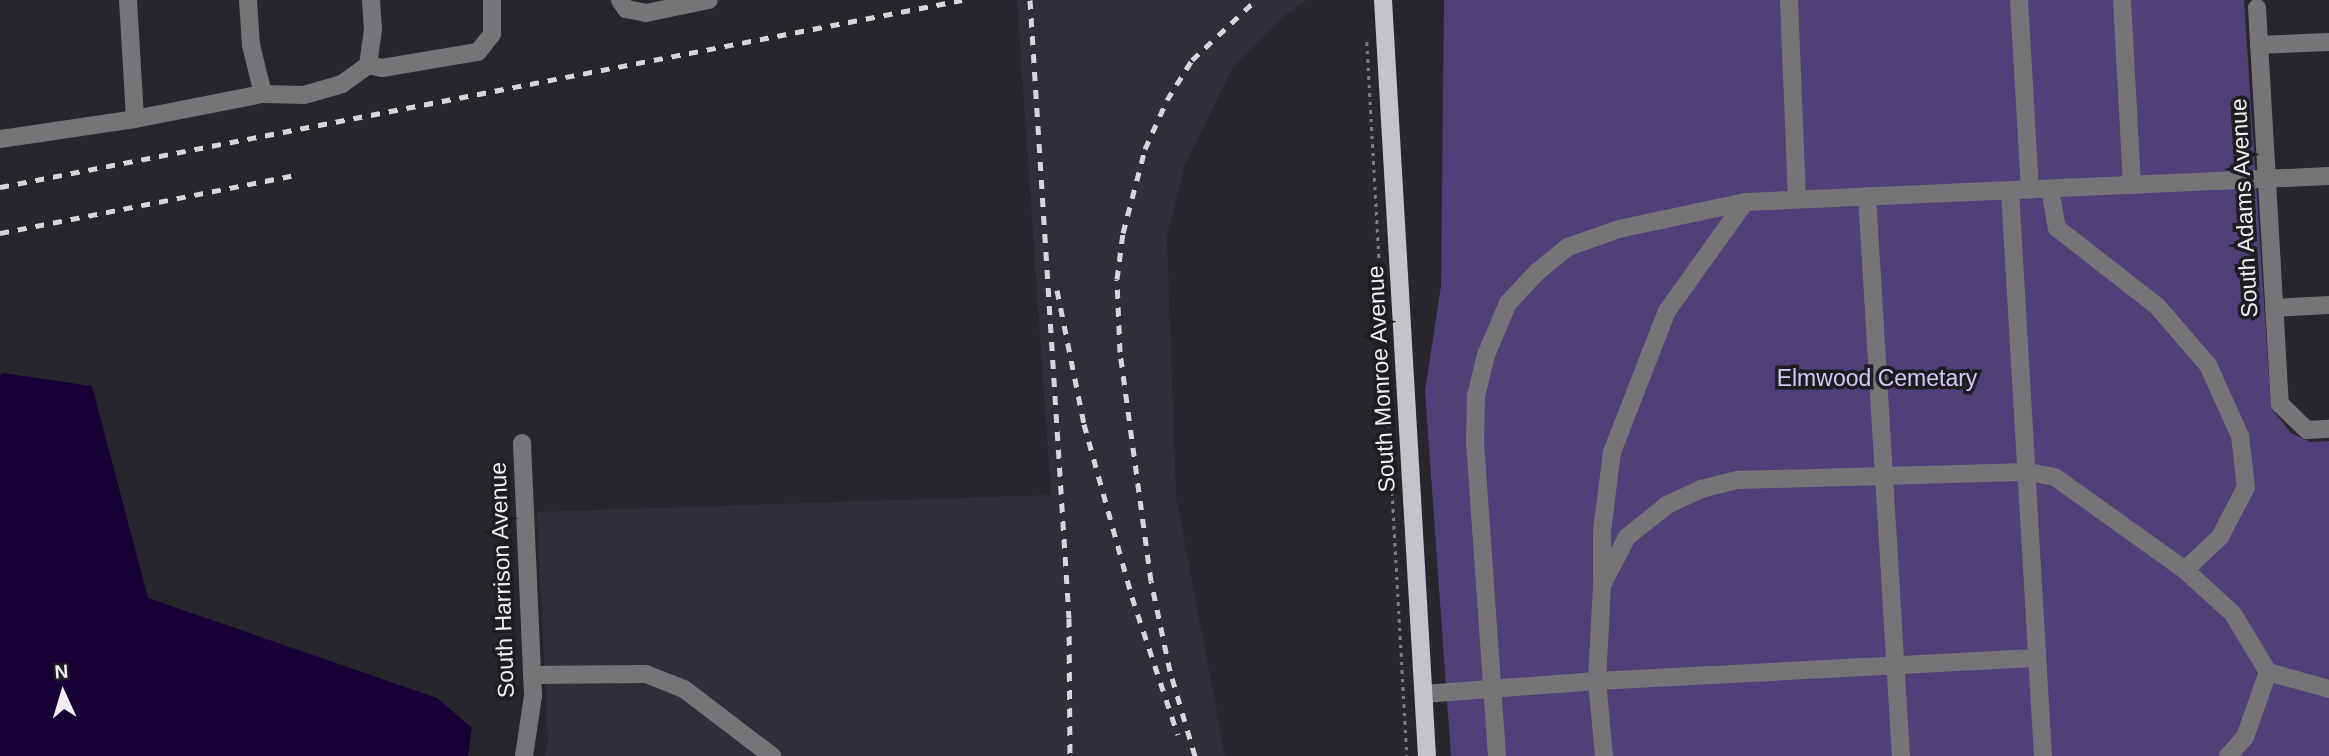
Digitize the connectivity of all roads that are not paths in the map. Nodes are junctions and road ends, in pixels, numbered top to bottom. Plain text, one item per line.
1 (128, 0) edge
2 (248, 0) edge
3 (371, 0) edge
4 (492, 0) edge
5 (620, 0) edge
6 (709, 0) edge
7 (1383, 0) edge
8 (1788, 0) edge
9 (2019, 0) edge
10 (2122, 0) edge
11 (2257, 8) dead end
12 (2329, 43) edge
13 (2259, 45) junction
14 (368, 65) junction
15 (263, 94) junction
16 (135, 119) junction
17 (0, 139) edge
18 (2329, 176) edge
19 (2266, 179) junction
20 (2132, 185) junction
21 (2050, 189) junction
22 (2030, 190) junction
23 (2010, 191) junction
24 (1867, 196) junction
25 (1797, 200) junction
26 (1745, 202) junction
27 (2329, 305) edge
28 (2274, 308) junction
29 (2329, 429) edge
30 (522, 443) dead end
31 (2029, 471) junction
32 (1884, 474) junction
33 (2185, 570) junction
34 (1602, 585) junction
35 (2036, 658) junction
36 (1894, 664) junction
37 (2268, 672) junction
38 (532, 675) junction
39 (1597, 681) junction
40 (2329, 689) edge
41 (1493, 690) junction
42 (1424, 694) junction
43 (524, 756) edge
44 (772, 756) edge
45 (1427, 756) edge
46 (1497, 756) edge
47 (1604, 756) edge
48 (1900, 756) edge
49 (2043, 756) edge
50 (2228, 756) edge

1 - 16 street
2 - 15 street
3 - 14 street
4 - 14 street
5 - 6 street
7 - 42 main road, South Monroe Avenue
8 - 25 street
9 - 22 street
10 - 20 street
11 - 13 street, South Adams Avenue
12 - 13 street
13 - 19 street, South Adams Avenue
14 - 15 street
15 - 16 street
16 - 17 street
18 - 19 street
19 - 20 street
19 - 28 street, South Adams Avenue
20 - 21 street
21 - 22 street
21 - 33 street
22 - 23 street
23 - 24 street
23 - 31 street
24 - 25 street
24 - 32 street
25 - 26 street
26 - 34 street
26 - 41 street
27 - 28 street
28 - 29 street, South Adams Avenue
30 - 38 street, South Harrison Avenue
31 - 32 street
31 - 33 street
31 - 35 street
32 - 34 street
32 - 36 street
33 - 37 street
34 - 39 street
35 - 36 street
35 - 49 street
36 - 39 street
36 - 48 street
37 - 40 street
37 - 50 street
38 - 43 street, South Harrison Avenue
38 - 44 street
39 - 41 street
39 - 47 street
41 - 42 street
41 - 46 street
42 - 45 main road, South Monroe Avenue

